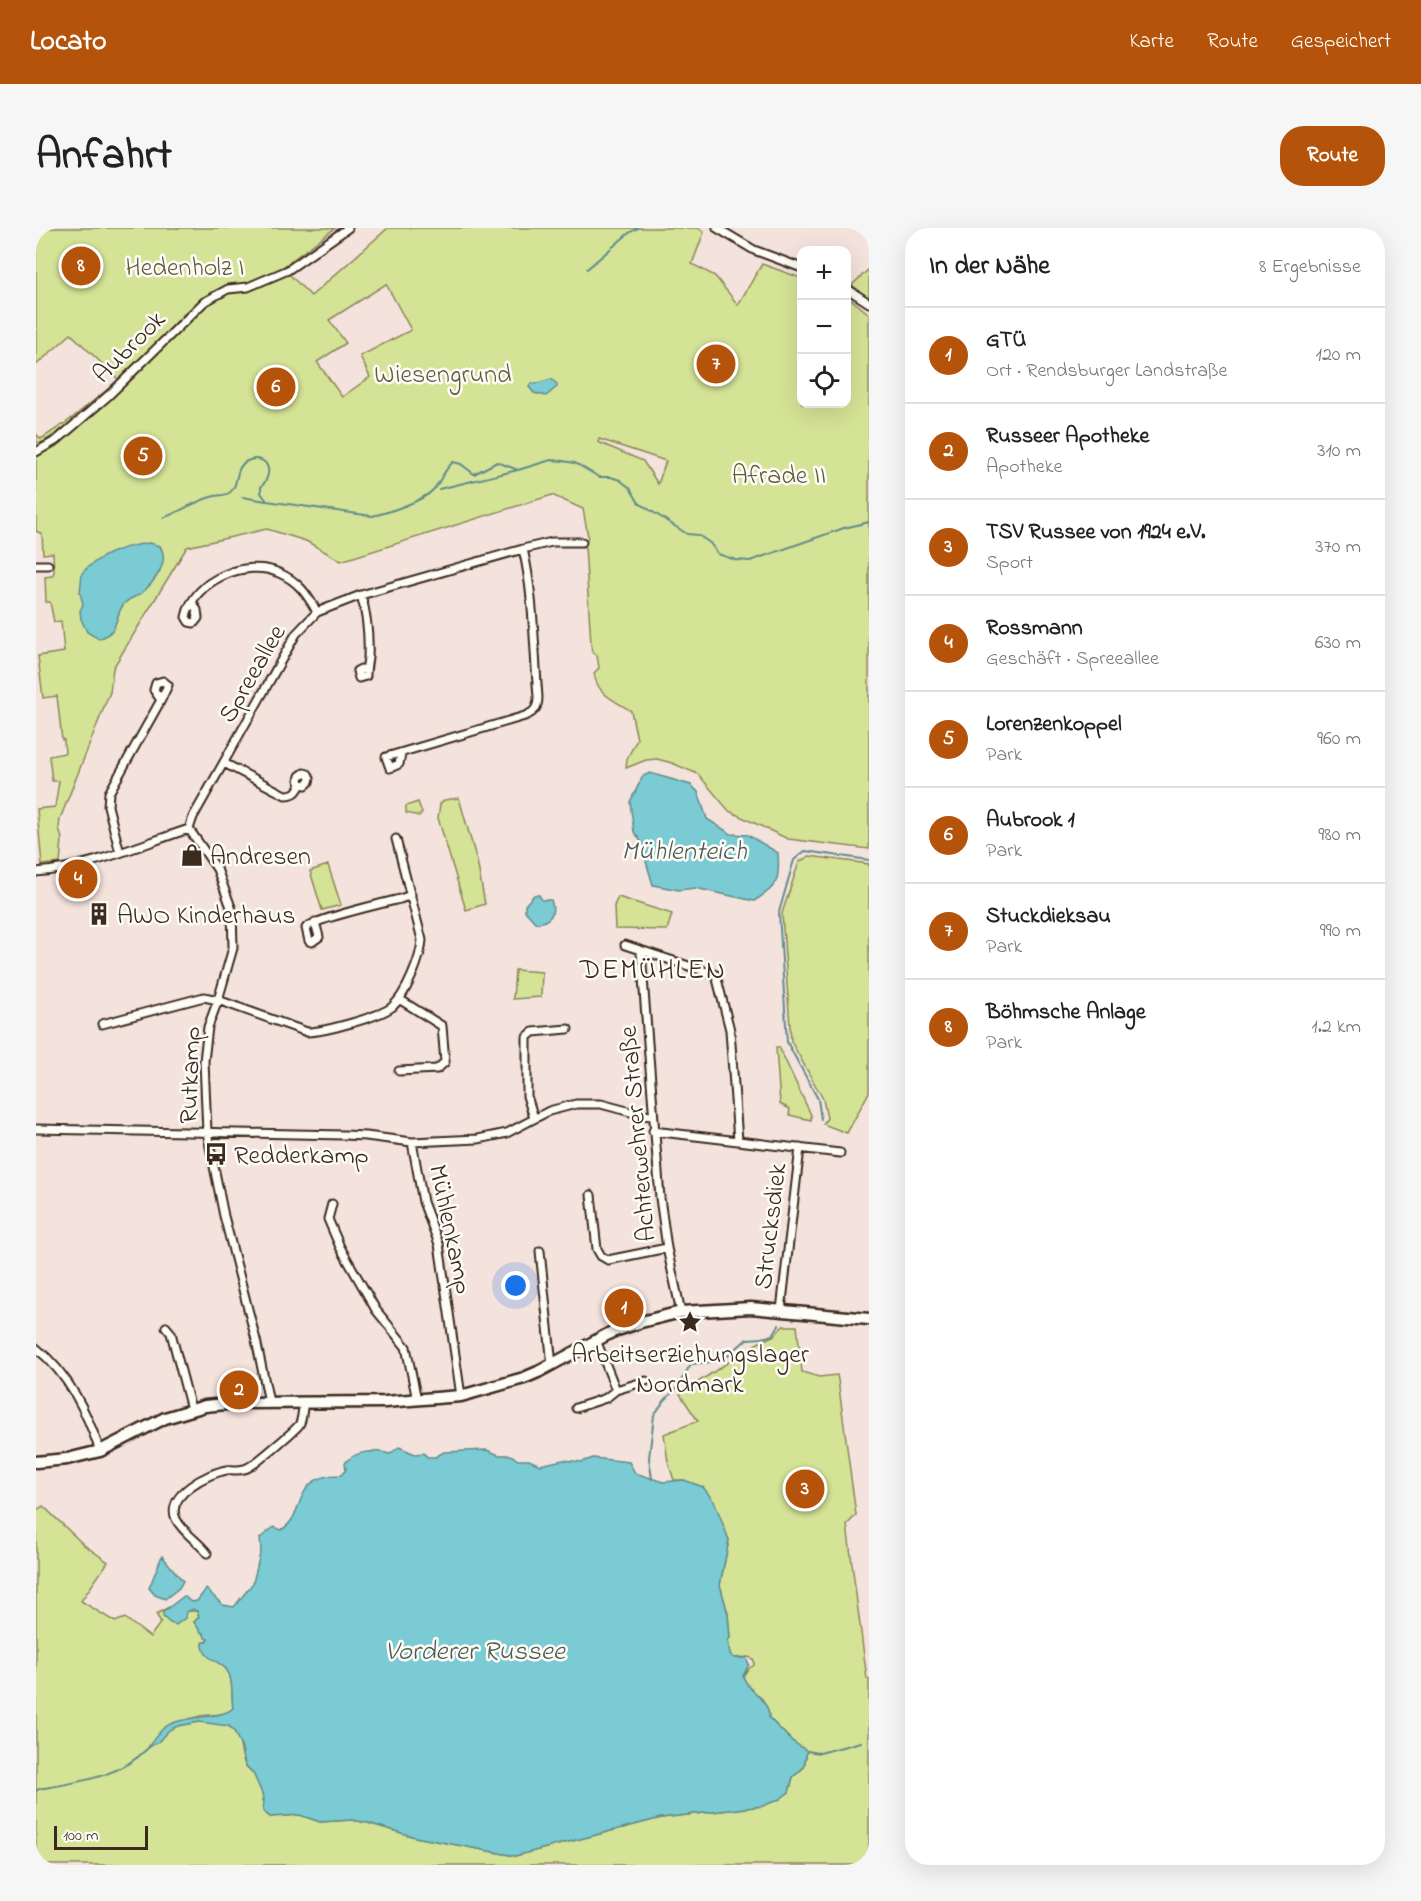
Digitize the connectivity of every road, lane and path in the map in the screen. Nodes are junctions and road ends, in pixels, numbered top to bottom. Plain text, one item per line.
1 (348, 228) edge
2 (717, 228) edge
3 (797, 266) edge
4 (851, 291) edge
5 (869, 303) edge
6 (36, 452) edge
7 (582, 542) dead end
8 (523, 549) junction
9 (36, 565) edge
10 (48, 565) dead end
11 (361, 595) junction
12 (192, 602) dead end
13 (317, 612) junction
14 (365, 670) dead end
15 (161, 700) dead end
16 (401, 754) dead end
17 (224, 763) junction
18 (301, 784) dead end
19 (189, 829) junction
20 (396, 839) dead end
21 (120, 853) junction
22 (36, 872) edge
23 (411, 895) junction
24 (315, 922) dead end
25 (625, 945) dead end
26 (641, 952) junction
27 (399, 999) junction
28 (218, 1000) junction
29 (102, 1024) dead end
30 (568, 1029) dead end
31 (399, 1071) dead end
32 (652, 1116) junction
33 (534, 1118) junction
34 (36, 1129) edge
35 (653, 1131) junction
36 (207, 1132) junction
37 (738, 1141) junction
38 (412, 1142) junction
39 (800, 1148) junction
40 (840, 1153) dead end
41 (591, 1195) dead end
42 (333, 1204) dead end
43 (667, 1248) junction
44 (540, 1251) dead end
45 (781, 1310) junction
46 (681, 1312) junction
47 (869, 1319) edge
48 (166, 1326) dead end
49 (596, 1340) junction
50 (36, 1348) edge
51 (552, 1365) junction
52 (646, 1381) dead end
53 (616, 1390) junction
54 (461, 1396) junction
55 (417, 1400) junction
56 (269, 1402) junction
57 (304, 1402) junction
58 (576, 1408) dead end
59 (191, 1409) junction
60 (100, 1451) junction
61 (36, 1462) edge
62 (207, 1553) dead end

1 - 6 street, Aubrook
2 - 3 street
4 - 5 street
7 - 8 street, Spreeallee
8 - 11 street, Spreeallee
8 - 16 street
9 - 10 street
11 - 13 street, Spreeallee
11 - 14 street
12 - 13 street
13 - 17 street, Spreeallee
15 - 21 street
17 - 18 street
17 - 19 street, Spreeallee
19 - 21 street
19 - 28 street, Rutkamp
20 - 23 street
21 - 22 street
23 - 24 street
23 - 27 street
25 - 26 street
26 - 32 street, Achterwehrer Straße
26 - 37 street
27 - 28 street
27 - 31 street
28 - 29 street
28 - 36 street, Rutkamp
30 - 33 street
32 - 33 street
32 - 35 street, Achterwehrer Straße
33 - 38 street
34 - 36 street
35 - 37 street
35 - 43 street, Achterwehrer Straße
36 - 38 street
36 - 56 street, Rutkamp
37 - 39 street
38 - 54 street, Mühlenkamp
39 - 40 street
39 - 45 street, Strucksdiek
41 - 43 street
42 - 55 street
43 - 46 street, Achterwehrer Straße
44 - 51 street
45 - 46 street
45 - 47 street
46 - 49 street
48 - 59 street
49 - 51 street
49 - 53 street
50 - 60 street
51 - 54 street
52 - 53 street
53 - 58 street
54 - 55 street
55 - 57 street
56 - 57 street
56 - 59 street
57 - 62 street
59 - 60 street
60 - 61 street

